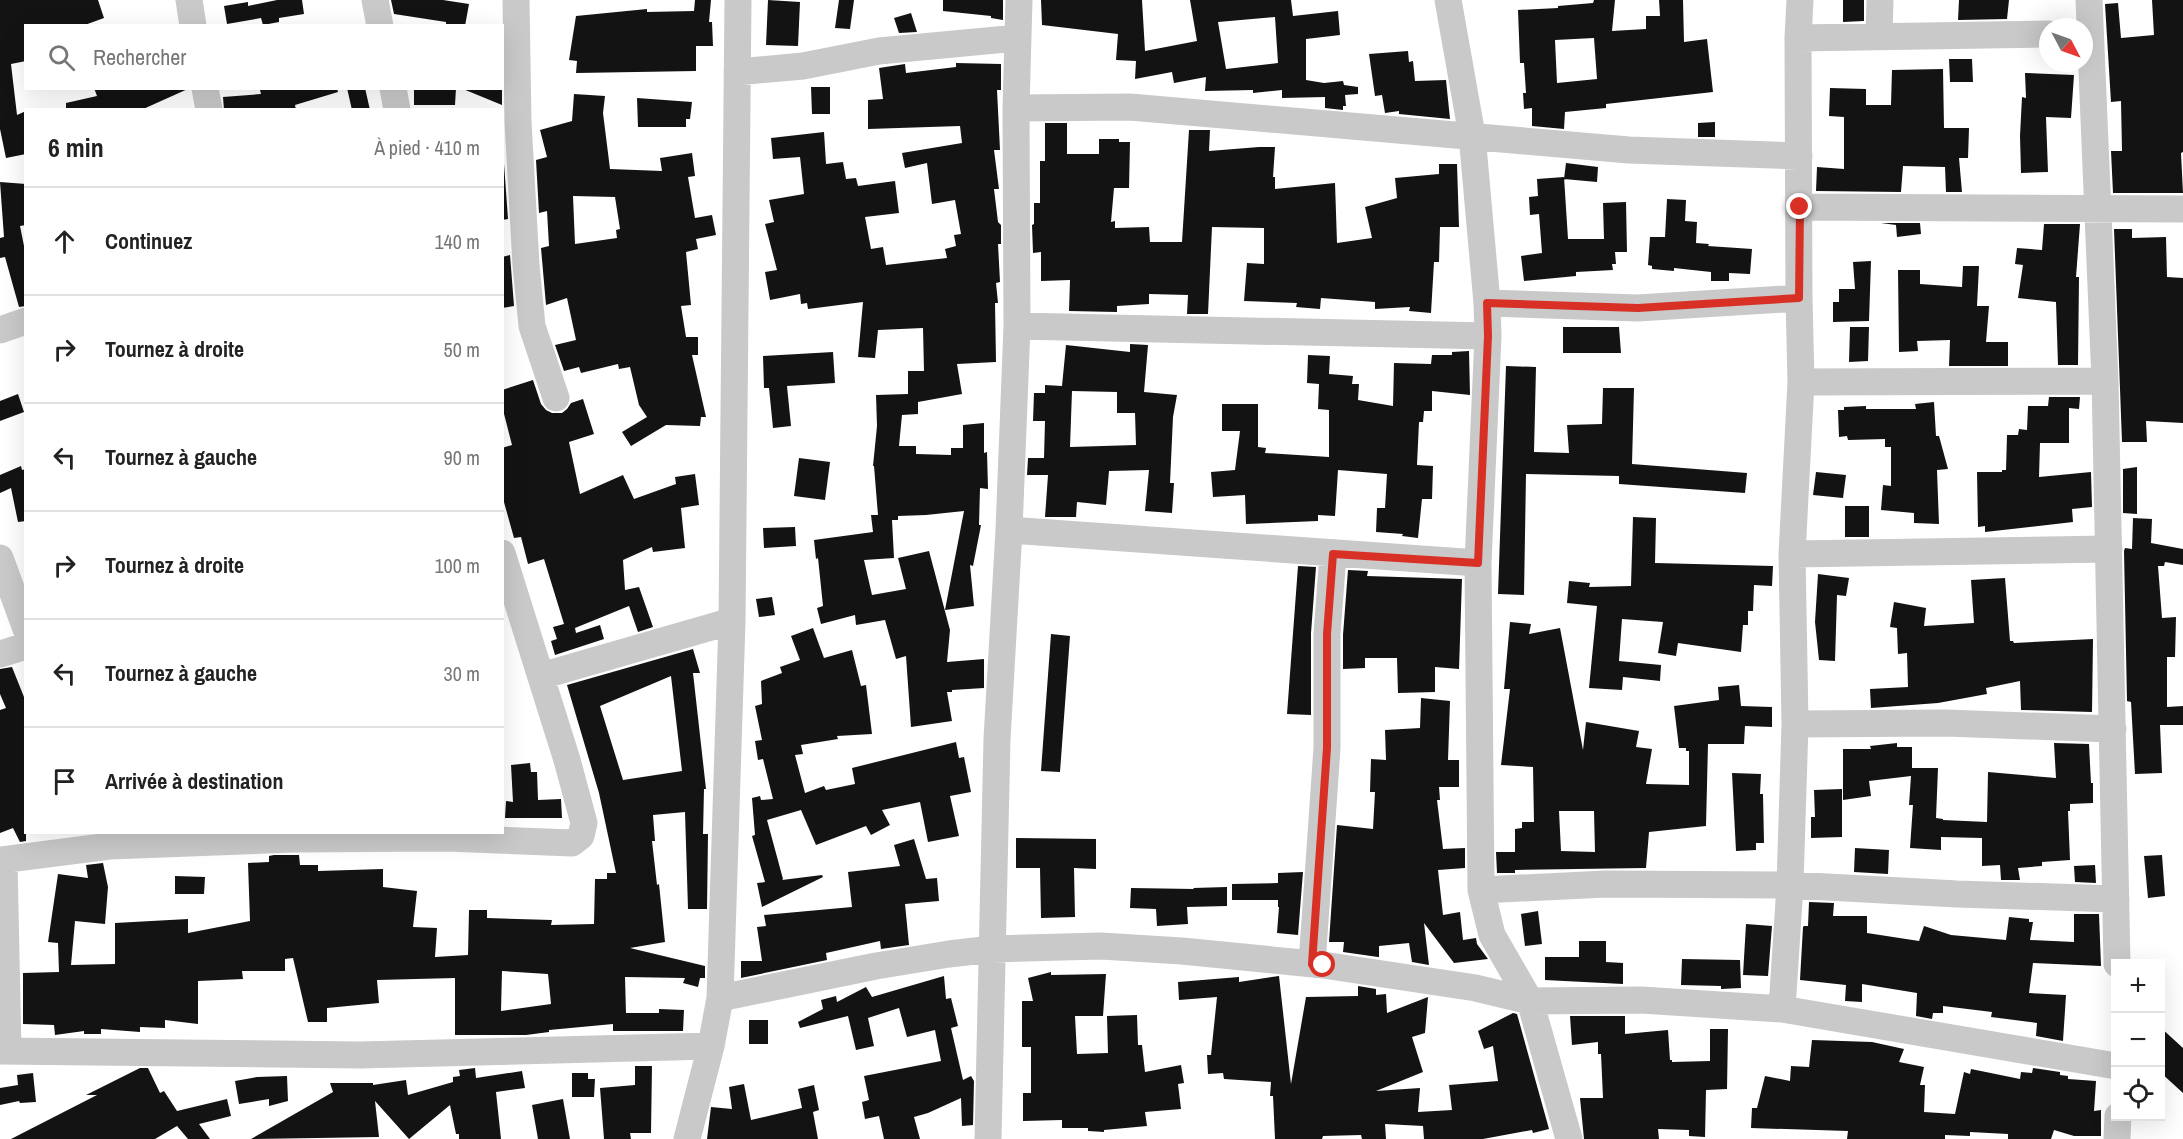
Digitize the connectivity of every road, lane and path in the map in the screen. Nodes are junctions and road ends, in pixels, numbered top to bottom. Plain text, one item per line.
1 (189, 0) edge
2 (375, 0) edge
3 (516, 0) edge
4 (738, 0) edge
5 (1019, 0) edge
6 (1448, 0) edge
7 (1800, 0) edge
8 (1880, 0) edge
9 (2089, 0) edge
10 (2088, 18) edge
11 (193, 24) edge
12 (380, 24) edge
13 (2039, 34) edge
14 (1879, 36) junction
15 (1018, 38) junction
16 (1798, 38) junction
17 (737, 72) junction
18 (2089, 72) edge
19 (205, 90) edge
20 (393, 90) edge
21 (209, 108) edge
22 (397, 108) edge
23 (1016, 108) junction
24 (510, 124) edge
25 (1472, 135) junction
26 (1799, 156) junction
27 (1800, 207) junction
28 (2097, 209) junction
29 (2183, 209) edge
30 (1799, 298) junction
31 (1487, 303) junction
32 (24, 322) edge
33 (1017, 326) junction
34 (0, 330) edge
35 (1488, 336) junction
36 (2105, 381) junction
37 (1801, 382) junction
38 (556, 398) dead end
39 (1009, 530) junction
40 (2109, 549) junction
41 (1333, 554) junction
42 (1792, 554) junction
43 (0, 558) edge
44 (504, 559) edge
45 (1478, 563) junction
46 (732, 621) junction
47 (24, 624) edge
48 (24, 647) edge
49 (0, 654) edge
50 (542, 676) junction
51 (1795, 724) junction
52 (2113, 729) junction
53 (445, 835) edge
54 (292, 836) edge
55 (107, 839) edge
56 (2, 860) edge
57 (1790, 885) junction
58 (1481, 890) junction
59 (2116, 899) junction
60 (992, 949) junction
61 (2117, 959) edge
62 (1312, 964) junction
63 (720, 998) junction
64 (1530, 1001) junction
65 (1782, 1009) junction
66 (711, 1046) junction
67 (4, 1051) edge
68 (2111, 1065) edge
69 (2118, 1121) edge
70 (687, 1139) edge
71 (988, 1139) edge
72 (1569, 1139) edge
73 (2117, 1139) edge

1 - 11 street
2 - 12 street
3 - 24 street
4 - 17 street
5 - 15 street
6 - 25 street
7 - 16 street
8 - 14 street
9 - 10 street
13 - 14 street
14 - 16 street
15 - 17 street
15 - 23 street
16 - 26 street
17 - 46 street
18 - 28 street
19 - 21 street
20 - 22 street
23 - 25 street
23 - 33 street
24 - 38 street
25 - 26 street
25 - 31 street
26 - 27 street
27 - 28 street
27 - 30 street
28 - 29 street
28 - 36 street
30 - 31 street
30 - 37 street
31 - 35 street
32 - 34 street
33 - 35 street
33 - 39 street
35 - 45 street
36 - 37 street
36 - 40 street
37 - 42 street
39 - 41 street
39 - 60 street
40 - 42 street
40 - 52 street
41 - 45 street
41 - 62 street
42 - 51 street
43 - 47 street
44 - 50 street
45 - 58 street
46 - 50 street
46 - 63 street
48 - 49 street
50 - 53 street
51 - 52 street
51 - 57 street
52 - 59 street
53 - 54 street
54 - 55 street
55 - 56 street
56 - 67 street
57 - 58 street
57 - 59 street
57 - 65 street
58 - 64 street
59 - 61 street
60 - 62 street
60 - 63 street
60 - 71 street
62 - 64 street
63 - 66 street
64 - 65 street
64 - 72 street
65 - 68 street
66 - 67 street
66 - 70 street
69 - 73 street

